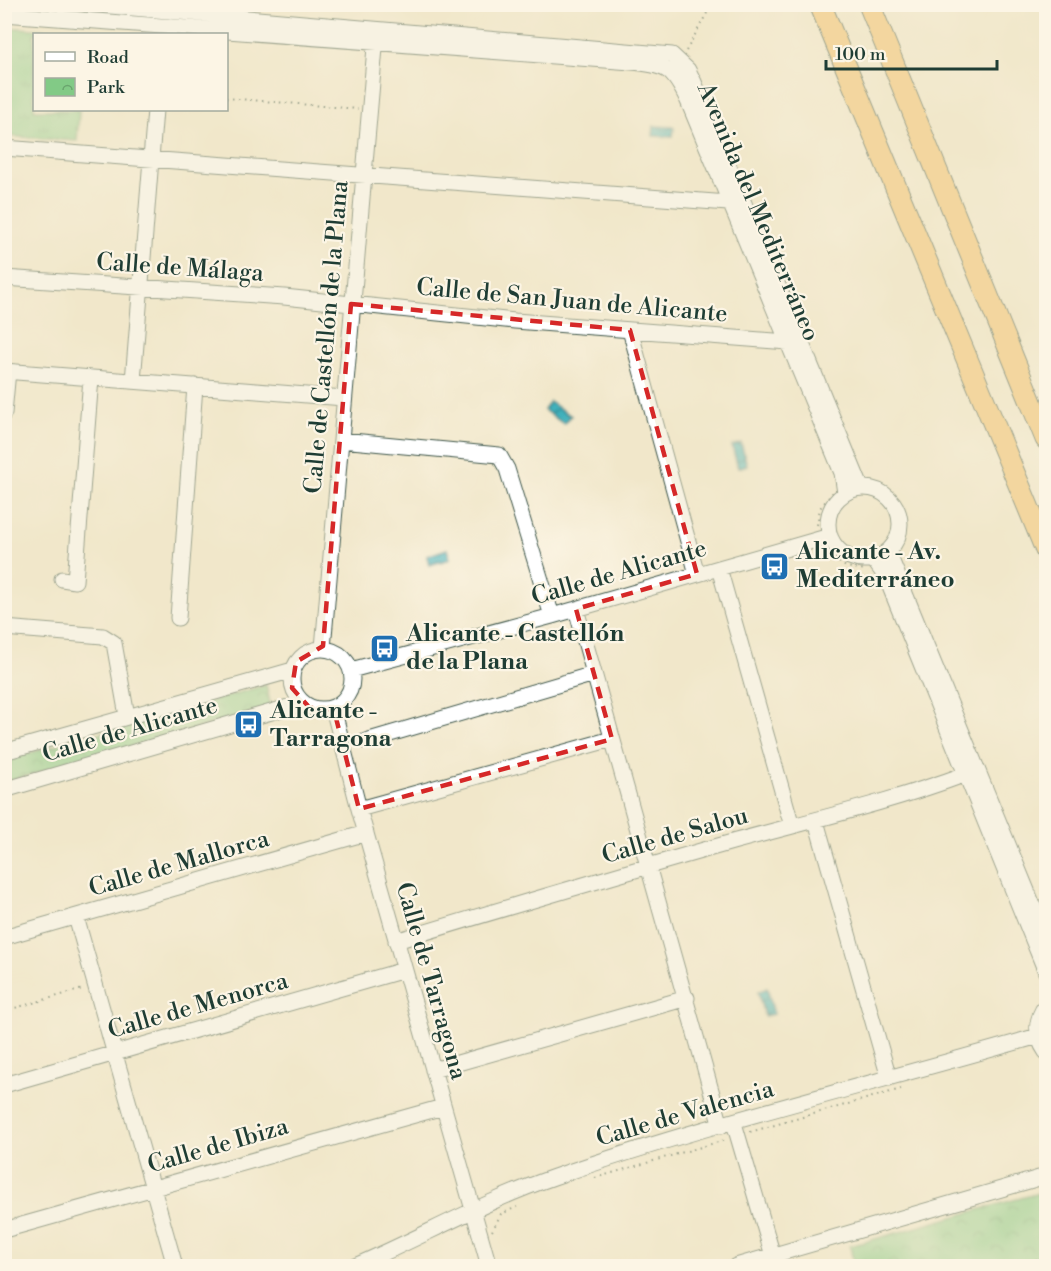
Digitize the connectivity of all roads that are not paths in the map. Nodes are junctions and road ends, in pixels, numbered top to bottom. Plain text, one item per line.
1 (87, 4) edge
2 (820, 4) edge
3 (869, 4) edge
4 (4, 14) edge
5 (161, 31) edge
6 (376, 36) junction
7 (155, 111) edge
8 (4, 148) edge
9 (151, 157) junction
10 (363, 176) junction
11 (728, 203) junction
12 (4, 278) edge
13 (141, 288) junction
14 (351, 304) junction
15 (630, 330) junction
16 (788, 342) junction
17 (6, 371) edge
18 (91, 378) junction
19 (133, 381) junction
20 (195, 386) junction
21 (344, 398) junction
22 (4, 413) edge
23 (1047, 439) edge
24 (341, 440) junction
25 (861, 487) junction
26 (845, 493) junction
27 (830, 536) junction
28 (1047, 550) edge
29 (888, 552) junction
30 (873, 559) junction
31 (719, 568) junction
32 (697, 574) junction
33 (62, 579) dead end
34 (576, 609) junction
35 (552, 616) junction
36 (178, 618) dead end
37 (4, 628) edge
38 (323, 648) junction
39 (293, 669) junction
40 (351, 670) junction
41 (594, 674) junction
42 (302, 703) junction
43 (333, 708) junction
44 (127, 716) junction
45 (612, 740) junction
46 (366, 741) dead end
47 (4, 752) edge
48 (966, 774) junction
49 (4, 790) edge
50 (359, 809) junction
51 (816, 821) junction
52 (792, 826) junction
53 (366, 833) junction
54 (647, 866) junction
55 (76, 917) junction
56 (4, 937) edge
57 (1047, 937) edge
58 (396, 941) junction
59 (404, 970) junction
60 (1047, 972) edge
61 (687, 998) junction
62 (1047, 1005) edge
63 (1038, 1036) junction
64 (1047, 1052) edge
65 (115, 1054) junction
66 (433, 1070) junction
67 (889, 1078) junction
68 (4, 1085) edge
69 (443, 1107) junction
70 (732, 1128) junction
71 (1047, 1176) edge
72 (153, 1187) junction
73 (472, 1210) junction
74 (4, 1230) edge
75 (773, 1256) junction
76 (176, 1266) edge
77 (355, 1266) edge
78 (489, 1266) edge
79 (736, 1266) edge

1 - 6 street, Avenida del Mediterráneo
2 - 28 highway
3 - 23 highway
4 - 5 street, Avenida del Mediterráneo
5 - 6 street, Avenida del Mediterráneo
6 - 10 street, Calle de Castellón de la Plana
6 - 11 street, Avenida del Mediterráneo
6 - 25 street, Avenida del Mediterráneo
7 - 9 street
8 - 9 street
9 - 10 street
9 - 13 street
10 - 11 street
10 - 14 street, Calle de Castellón de la Plana
11 - 16 street, Avenida del Mediterráneo
12 - 13 street, Calle de Málaga
13 - 14 street, Calle de Málaga
13 - 19 street
14 - 15 street, Calle de San Juan de Alicante
14 - 21 street, Calle de Castellón de la Plana
15 - 16 street, Calle de San Juan de Alicante
15 - 32 street
16 - 26 street, Avenida del Mediterráneo
17 - 18 street
17 - 22 street
18 - 19 street
18 - 33 street
19 - 20 street
20 - 21 street
20 - 36 street
21 - 24 street, Calle de Castellón de la Plana
24 - 35 street
24 - 38 street, Calle de Castellón de la Plana
25 - 26 street
25 - 29 street
26 - 27 street
27 - 30 street
27 - 31 street, Calle de Alicante
29 - 30 street
29 - 57 street
30 - 48 street
31 - 32 street, Calle de Alicante
31 - 52 street
32 - 34 street, Calle de Alicante
34 - 35 street, Calle de Alicante
34 - 41 street
35 - 40 street, Calle de Alicante
37 - 44 street
38 - 39 street
38 - 40 street
39 - 42 street
39 - 44 street, Calle de Alicante
40 - 43 street
41 - 45 street
41 - 46 street
42 - 43 street
42 - 49 street, Calle de Alicante
43 - 50 street, Calle de Tarragona
44 - 47 street, Calle de Alicante
45 - 50 street
45 - 54 street
48 - 51 street, Calle de Salou
48 - 60 street
50 - 53 street, Calle de Tarragona
51 - 52 street, Calle de Salou
51 - 67 street
52 - 54 street, Calle de Salou
53 - 55 street, Calle de Mallorca
53 - 58 street, Calle de Tarragona
54 - 58 street, Calle de Salou
54 - 61 street
55 - 56 street, Calle de Mallorca
55 - 65 street
58 - 59 street, Calle de Tarragona
59 - 65 street, Calle de Menorca
59 - 66 street, Calle de Tarragona
61 - 66 street
61 - 70 street
62 - 63 street
63 - 64 street
63 - 67 street, Calle de Valencia
65 - 68 street, Calle de Menorca
65 - 72 street
66 - 69 street, Calle de Tarragona
67 - 70 street, Calle de Valencia
69 - 72 street, Calle de Ibiza
69 - 73 street, Calle de Tarragona
70 - 73 street, Calle de Valencia
70 - 75 street
71 - 75 street
72 - 74 street, Calle de Ibiza
72 - 76 street
73 - 77 street, Calle de Valencia
73 - 78 street, Calle de Tarragona
75 - 79 street

